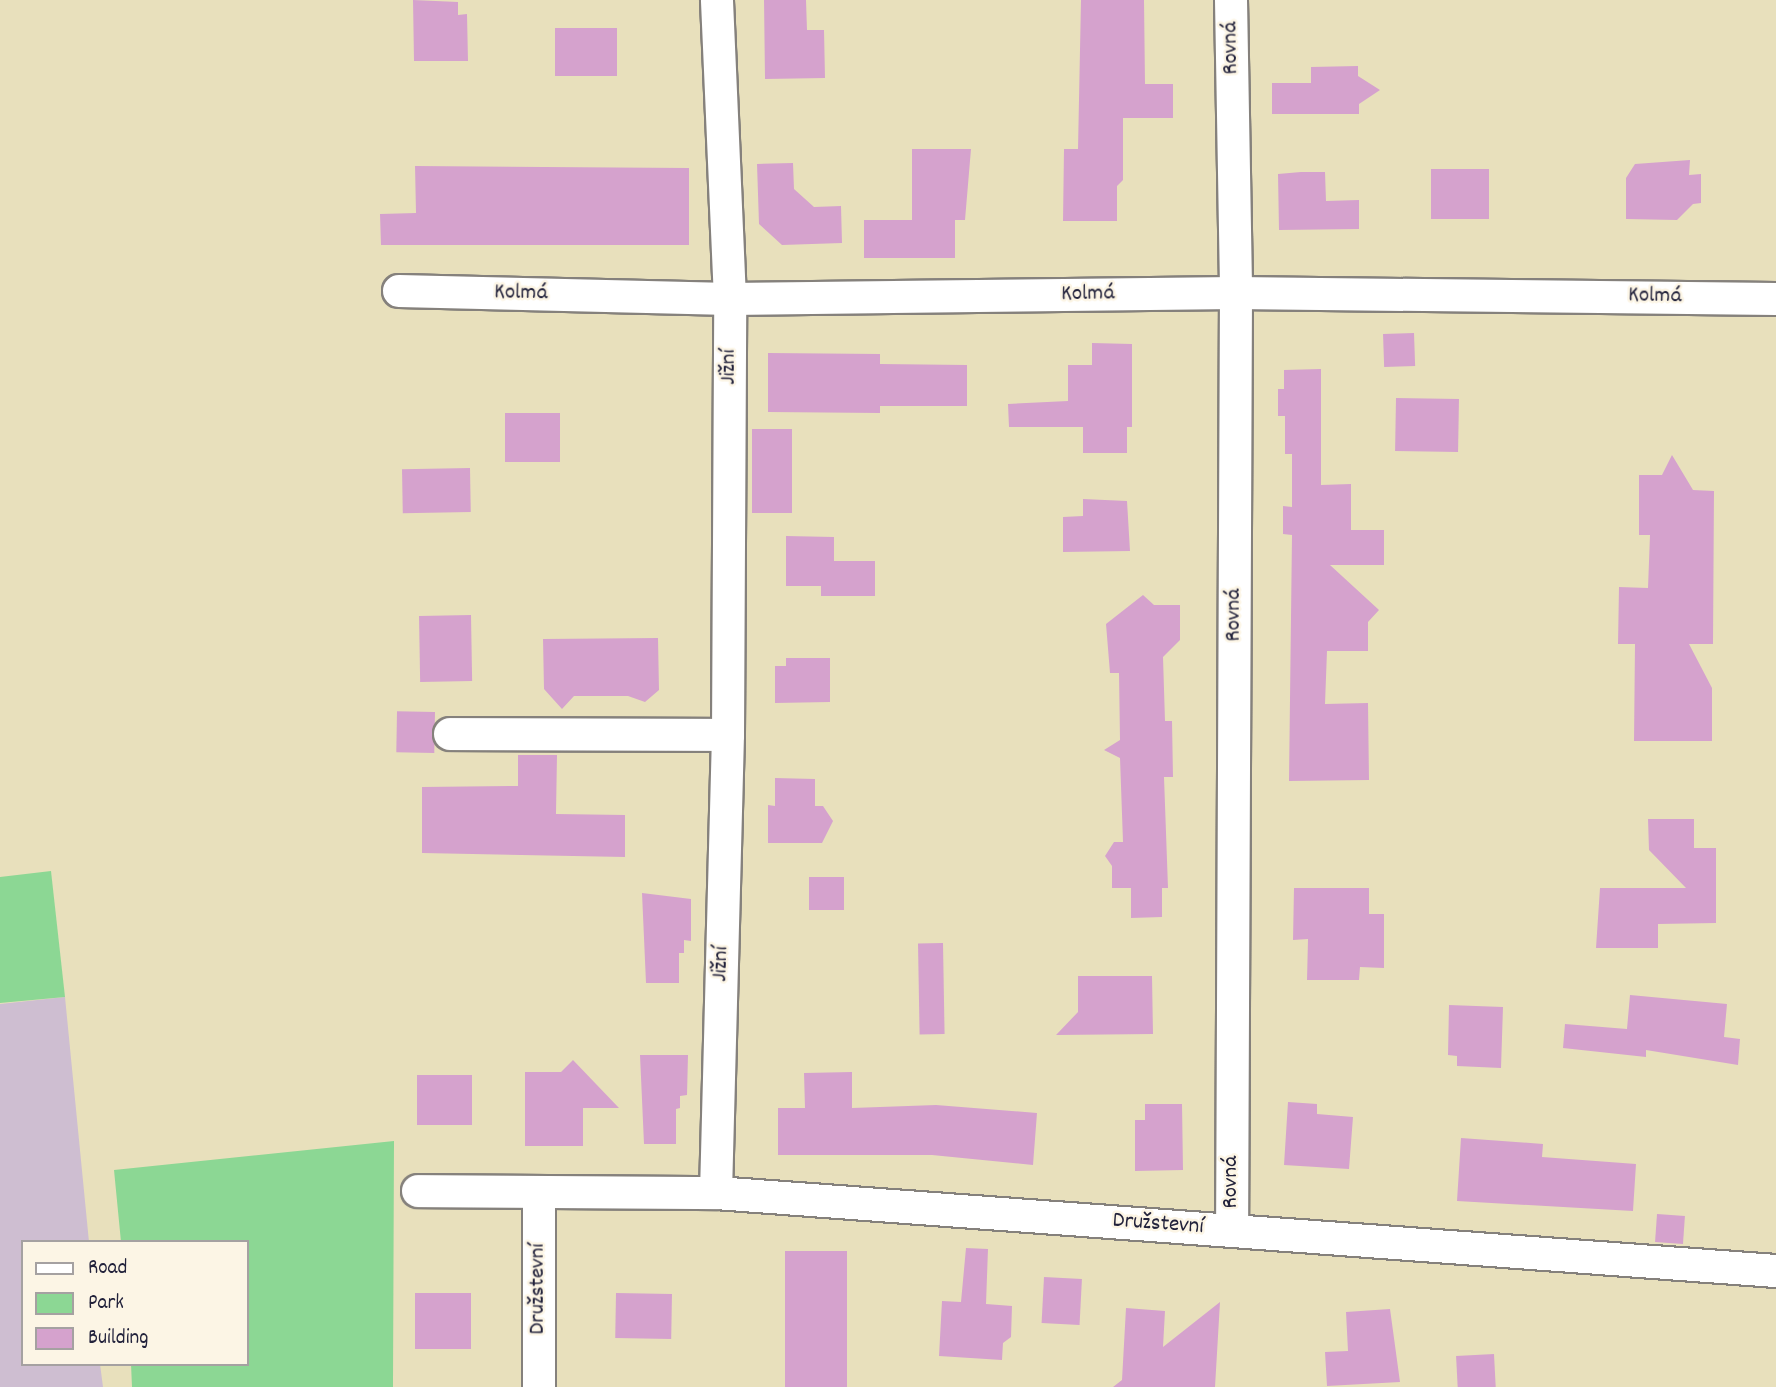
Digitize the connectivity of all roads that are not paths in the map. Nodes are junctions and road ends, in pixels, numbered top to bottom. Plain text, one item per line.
1 (718, 0) edge
2 (1231, 0) edge
3 (399, 291) dead end
4 (1236, 293) junction
5 (730, 299) junction
6 (1776, 299) edge
7 (450, 734) dead end
8 (728, 735) junction
9 (418, 1191) dead end
10 (538, 1192) junction
11 (716, 1193) junction
12 (1232, 1231) junction
13 (1776, 1271) edge
14 (540, 1387) edge

1 - 5 street, Jižní
2 - 4 street, Rovná
3 - 5 street, Kolmá
4 - 5 street, Kolmá
4 - 6 street, Kolmá
4 - 12 street, Rovná
5 - 8 street, Jižní
7 - 8 street
8 - 11 street, Jižní
9 - 10 street, Družstevní
10 - 11 street, Družstevní
10 - 14 street, Družstevní
11 - 12 street, Družstevní
12 - 13 street, Družstevní

